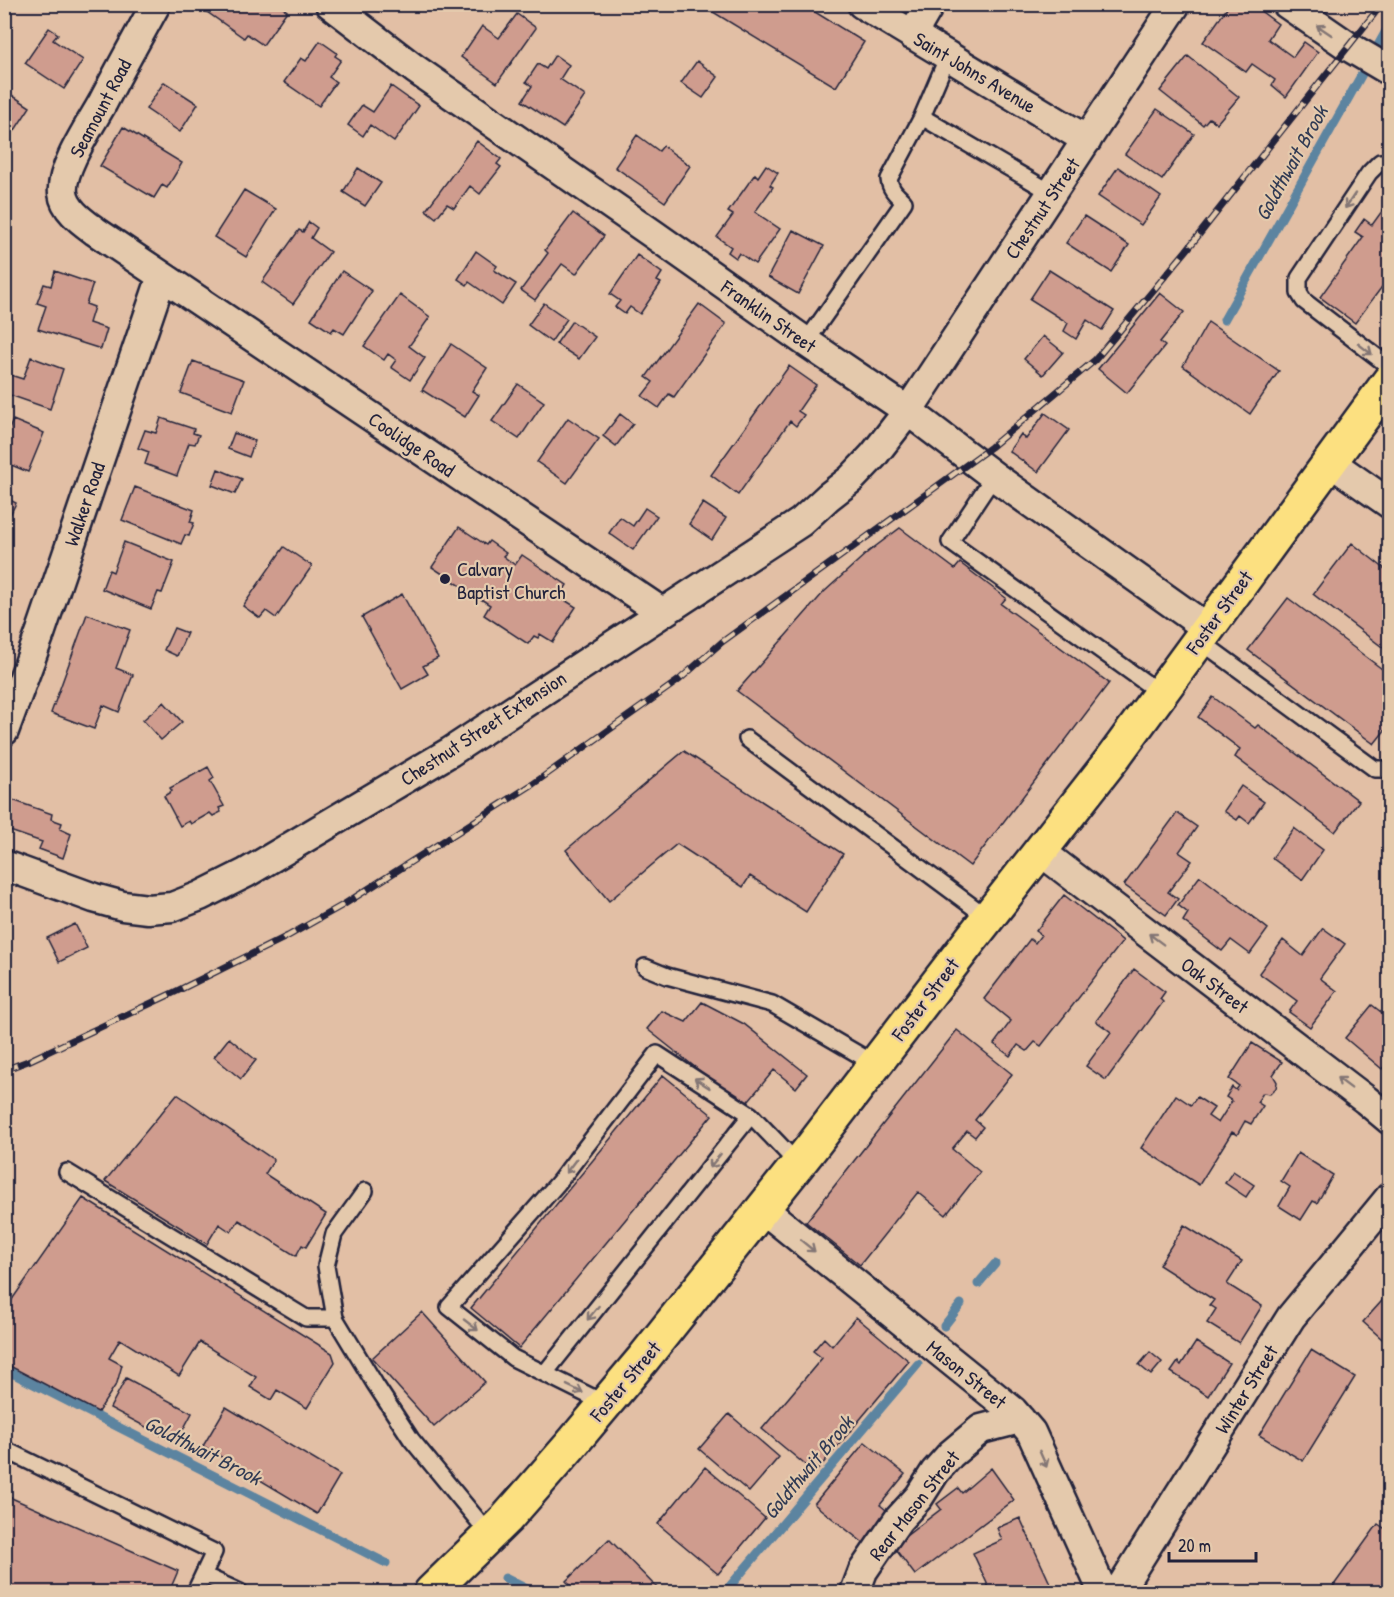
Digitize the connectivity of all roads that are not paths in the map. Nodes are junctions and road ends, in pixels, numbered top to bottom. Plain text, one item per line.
1 (156, 4) edge
2 (330, 4) edge
3 (862, 4) edge
4 (930, 4) edge
5 (1176, 4) edge
6 (1287, 4) edge
7 (912, 34) junction
8 (948, 56) junction
9 (1378, 64) edge
10 (922, 117) junction
11 (1087, 140) junction
12 (1389, 163) edge
13 (1052, 193) junction
14 (162, 276) junction
15 (806, 342) junction
16 (1389, 367) edge
17 (1389, 380) edge
18 (908, 411) junction
19 (1330, 462) junction
20 (994, 476) junction
21 (1389, 504) edge
22 (662, 612) junction
23 (1203, 634) junction
24 (1160, 693) junction
25 (4, 731) edge
26 (747, 739) dead end
27 (1389, 769) edge
28 (1040, 851) junction
29 (4, 865) edge
30 (988, 918) junction
31 (645, 967) dead end
32 (875, 1064) junction
33 (751, 1115) junction
34 (1389, 1120) edge
35 (798, 1164) junction
36 (67, 1173) dead end
37 (365, 1191) dead end
38 (1389, 1197) edge
39 (762, 1209) junction
40 (335, 1318) junction
41 (545, 1373) junction
42 (606, 1404) junction
43 (1020, 1419) junction
44 (4, 1461) edge
45 (489, 1535) junction
46 (203, 1575) junction
47 (442, 1589) edge
48 (195, 1593) edge
49 (240, 1593) edge
50 (855, 1593) edge
51 (1103, 1593) edge
52 (1118, 1593) edge

1 - 14 street, Seamount Road
2 - 15 street, Franklin Street
3 - 7 street, Saint Johns Avenue
4 - 7 street
5 - 11 street, Chestnut Street
9 -> 6 street
7 - 8 street, Saint Johns Avenue
8 - 10 lane
8 - 11 street, Saint Johns Avenue
10 - 13 lane
10 - 15 lane
11 - 13 street, Chestnut Street
12 -> 16 lane
13 - 18 street, Chestnut Street
14 - 22 street, Coolidge Road
14 - 25 street, Walker Road
15 - 18 street, Franklin Street
17 - 19 main road, Foster Street
18 - 20 street, Franklin Street
18 - 22 street, Chestnut Street Extension
19 - 21 street
19 - 23 main road, Foster Street
20 - 23 street, Franklin Street
20 - 24 lane
22 - 29 street, Chestnut Street Extension
23 - 24 main road, Foster Street
23 - 27 lane
24 - 28 main road, Foster Street
26 - 30 lane
28 - 30 main road, Foster Street
34 -> 28 street, Oak Street
30 - 32 main road, Foster Street
31 - 32 lane
32 - 35 main road, Foster Street
33 - 35 lane
33 -> 41 lane
33 -> 41 lane
35 - 39 main road, Foster Street
36 - 40 lane
37 - 40 lane
38 - 52 street, Winter Street
39 - 42 main road, Foster Street
39 -> 43 street, Mason Street
40 - 45 lane
41 -> 42 lane
42 - 45 main road, Foster Street
43 - 50 street, Rear Mason Street
43 -> 51 street, Mason Street
44 - 46 lane
45 - 47 main road, Foster Street
46 - 48 lane
46 - 49 lane

